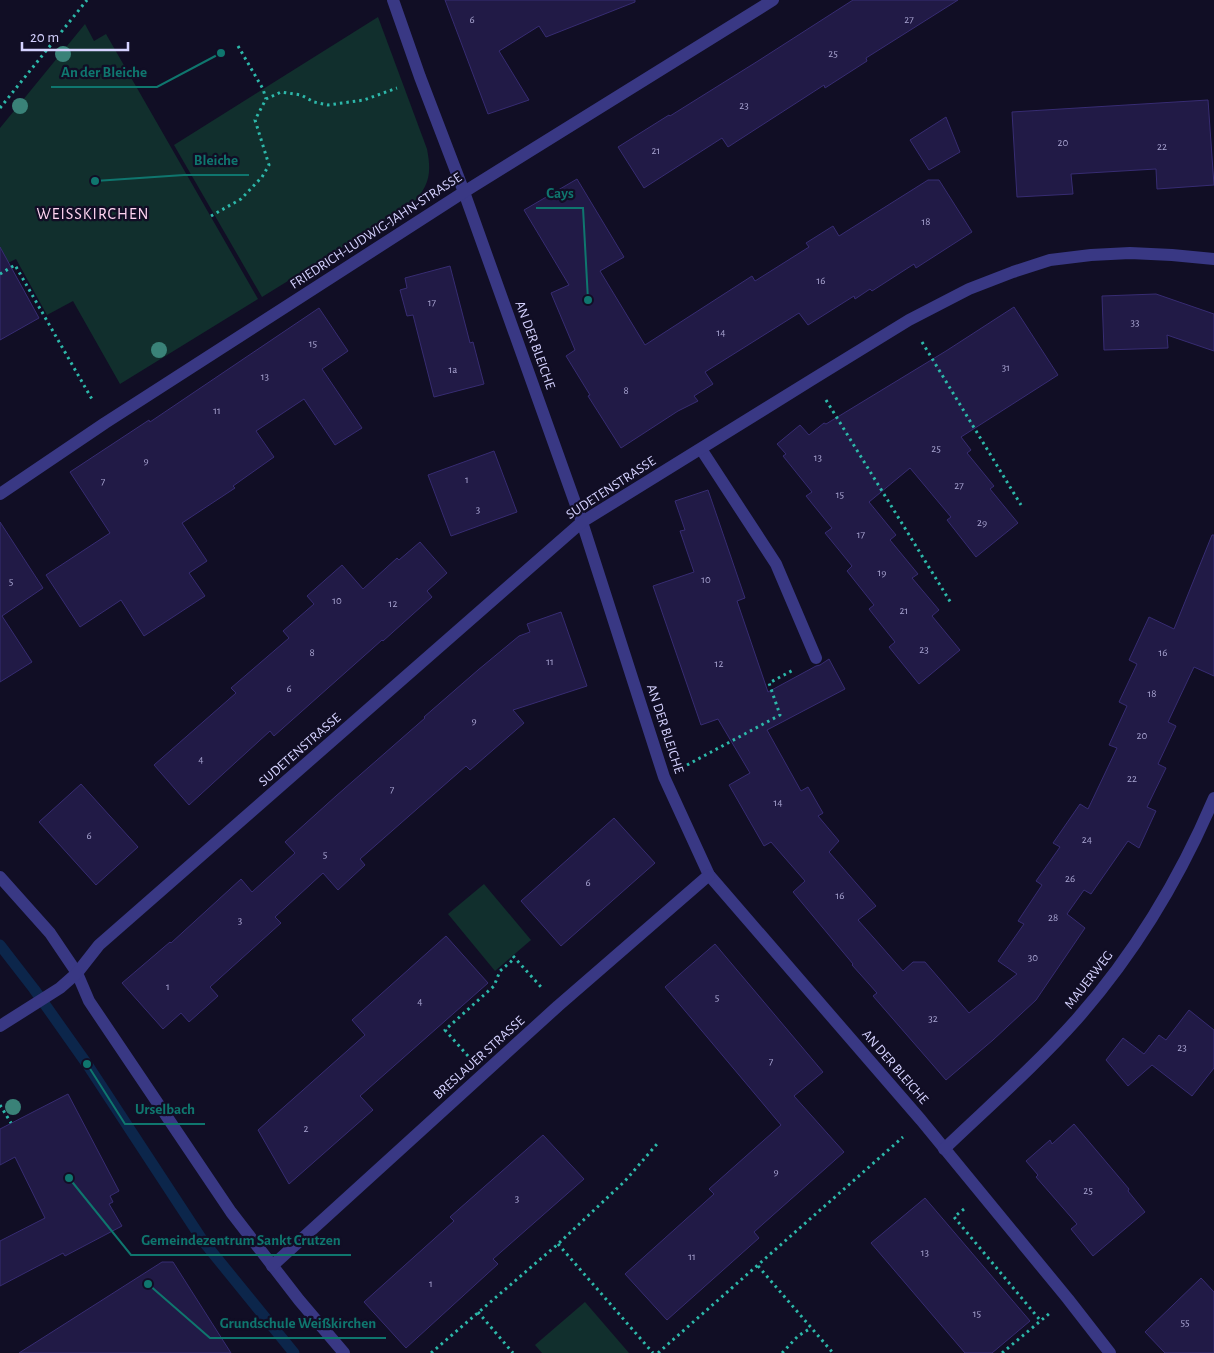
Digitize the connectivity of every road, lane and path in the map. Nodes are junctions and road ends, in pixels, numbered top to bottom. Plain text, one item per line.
1 (87, 0) edge
2 (393, 0) edge
3 (773, 0) edge
4 (238, 46) dead end
5 (420, 77) junction
6 (266, 99) junction
7 (0, 108) edge
8 (464, 192) junction
9 (211, 216) dead end
10 (1214, 259) edge
11 (0, 274) edge
12 (909, 320) junction
13 (813, 379) junction
14 (105, 423) junction
15 (701, 449) junction
16 (0, 494) edge
17 (1022, 505) dead end
18 (582, 522) junction
19 (951, 603) dead end
20 (816, 658) joint
21 (664, 777) junction
22 (1214, 798) edge
23 (709, 875) junction
24 (0, 877) edge
25 (77, 972) junction
26 (558, 1006) junction
27 (0, 1026) edge
28 (484, 1074) junction
29 (0, 1104) edge
30 (921, 1120) junction
31 (11, 1123) dead end
32 (657, 1144) dead end
33 (944, 1148) junction
34 (982, 1193) junction
35 (558, 1244) junction
36 (272, 1266) junction
37 (758, 1266) junction
38 (1068, 1299) junction
39 (478, 1312) junction
40 (1040, 1320) junction
41 (811, 1328) junction
42 (344, 1353) edge
43 (431, 1353) edge
44 (513, 1353) edge
45 (653, 1353) edge
46 (658, 1353) edge
47 (782, 1353) edge
48 (833, 1353) edge
49 (1002, 1353) edge
50 (1110, 1353) edge

1 - 7 path
2 - 5 street, AN DER BLEICHE
3 - 8 street, FRIEDRICH-LUDWIG-JAHN-STRASSE
4 - 6 path
5 - 6 path
5 - 8 street, AN DER BLEICHE
6 - 9 path
8 - 14 street, FRIEDRICH-LUDWIG-JAHN-STRASSE
8 - 18 street, AN DER BLEICHE
10 - 12 street, SUDETENSTRASSE
11 - 14 path
12 - 13 street, SUDETENSTRASSE
12 - 17 path
13 - 15 street, SUDETENSTRASSE
13 - 19 path
14 - 16 street, FRIEDRICH-LUDWIG-JAHN-STRASSE
15 - 18 street, SUDETENSTRASSE
15 - 20 street
18 - 21 street, AN DER BLEICHE
18 - 25 street, SUDETENSTRASSE
20 - 21 path
21 - 23 street, AN DER BLEICHE
22 - 33 street, MAUERWEG
23 - 26 street, BRESLAUER STRASSE
23 - 30 street, AN DER BLEICHE
24 - 25 street
25 - 27 street, SUDETENSTRASSE
25 - 36 street
26 - 28 street, BRESLAUER STRASSE
26 - 28 path
28 - 36 street, BRESLAUER STRASSE
29 - 31 path
30 - 33 street, AN DER BLEICHE
30 - 37 path
32 - 35 path
33 - 34 street, AN DER BLEICHE
34 - 38 street, AN DER BLEICHE
34 - 40 path
35 - 39 path
35 - 45 path
36 - 42 street
37 - 41 path
37 - 46 path
38 - 40 path
38 - 50 street, AN DER BLEICHE
39 - 43 path
39 - 44 path
40 - 49 path
41 - 47 path
41 - 48 path

